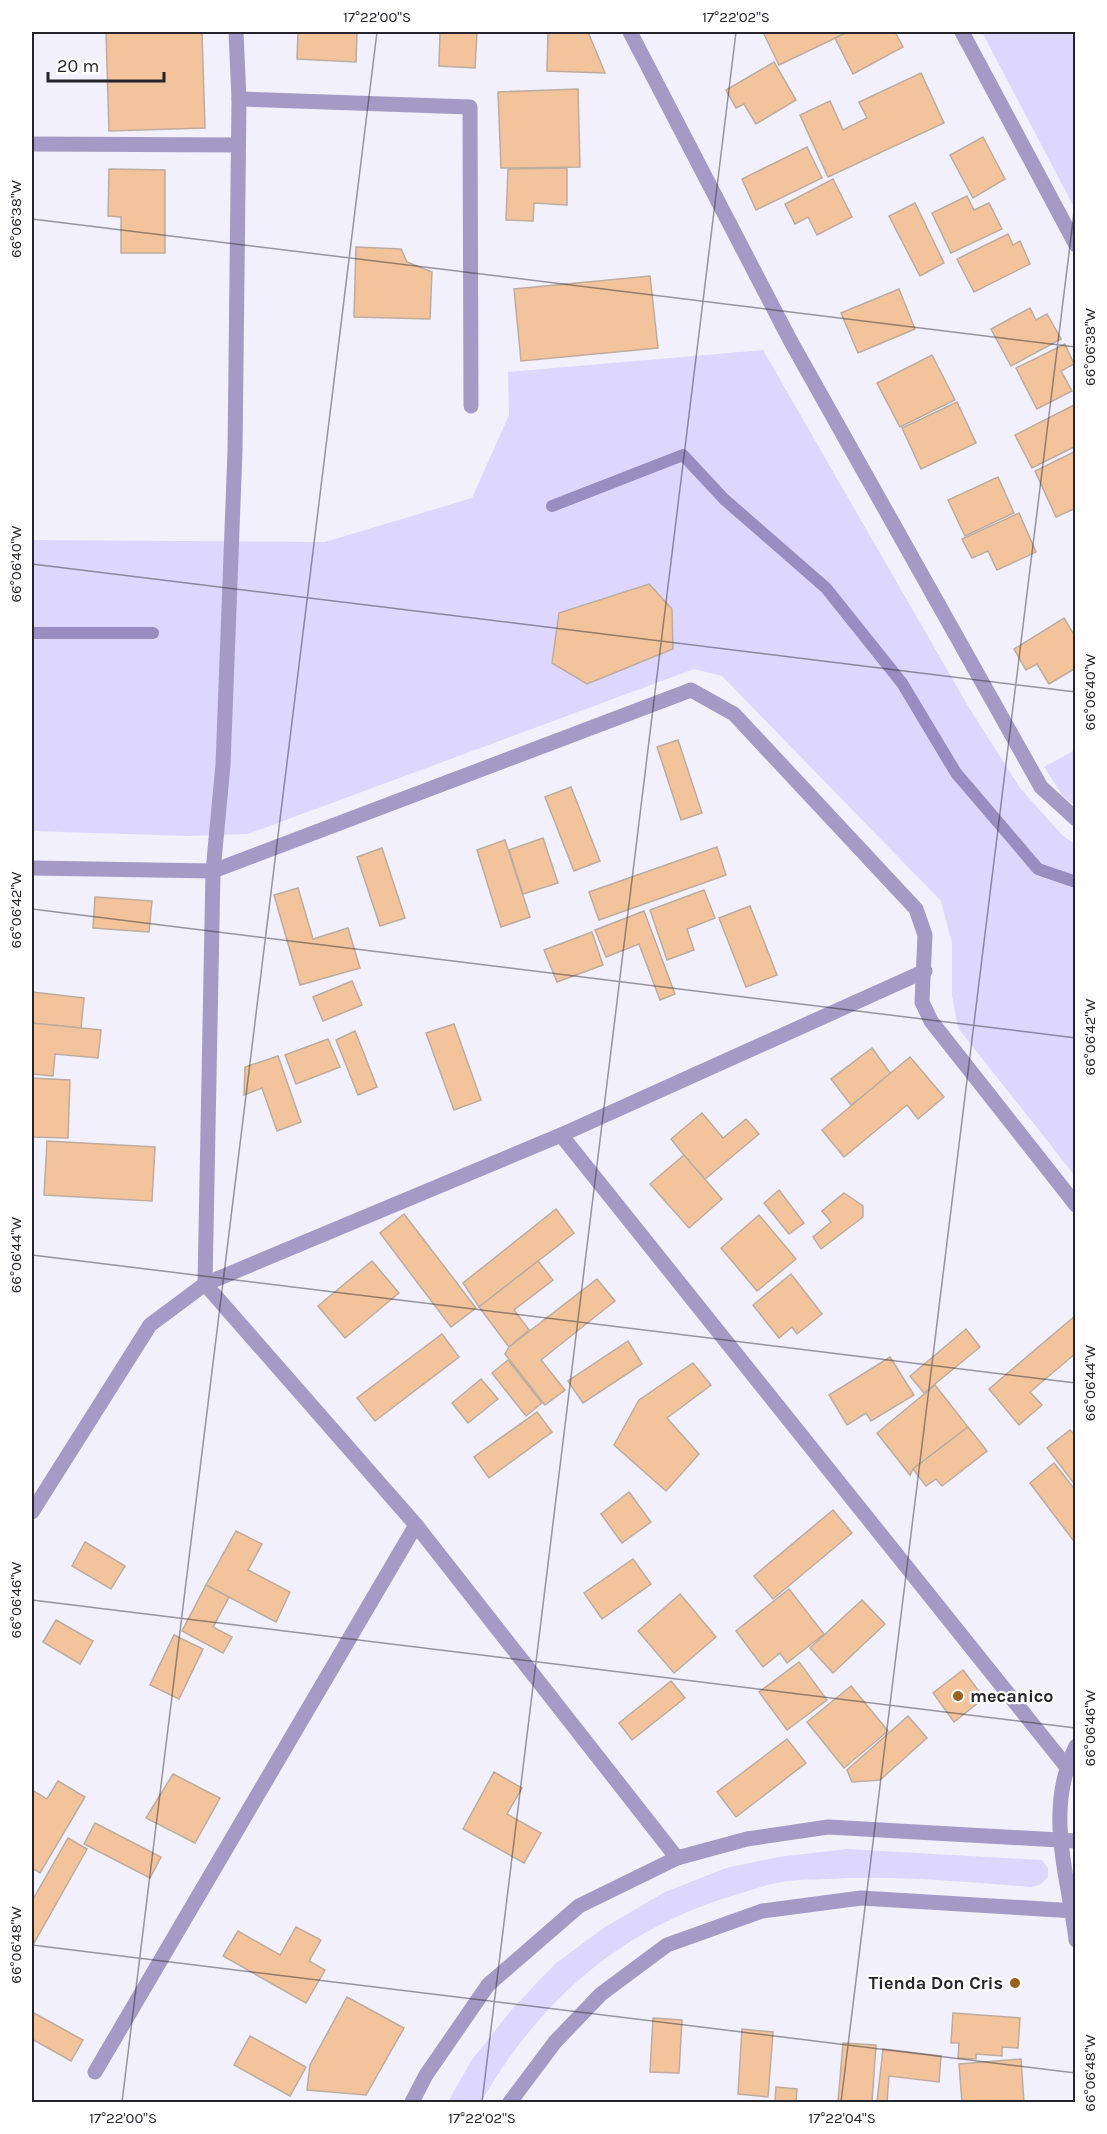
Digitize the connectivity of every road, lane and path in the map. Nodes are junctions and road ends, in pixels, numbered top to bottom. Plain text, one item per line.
1 (236, 32) edge
2 (630, 32) edge
3 (962, 32) edge
4 (239, 99) junction
5 (32, 144) edge
6 (238, 145) junction
7 (1076, 244) edge
8 (471, 406) dead end
9 (1076, 819) edge
10 (32, 868) edge
11 (213, 871) junction
12 (925, 971) junction
13 (561, 1135) junction
14 (1076, 1206) edge
15 (205, 1284) junction
16 (32, 1512) edge
17 (416, 1525) junction
18 (1076, 1746) edge
19 (1066, 1766) junction
20 (1068, 1840) edge
21 (677, 1858) junction
22 (1074, 1910) edge
23 (1076, 1940) edge
24 (95, 2072) dead end
25 (412, 2103) edge
26 (510, 2103) edge

1 - 4 street
2 - 9 street
3 - 7 street
4 - 6 street
4 - 8 street
5 - 6 street
6 - 11 street
10 - 11 street
11 - 12 street
11 - 15 street
12 - 13 street
12 - 14 street
13 - 15 street
13 - 19 street
15 - 16 street
15 - 17 street
17 - 21 street
17 - 24 street
18 - 19 street
19 - 20 street
20 - 21 street
20 - 22 street
21 - 25 street
22 - 23 street
22 - 26 street

